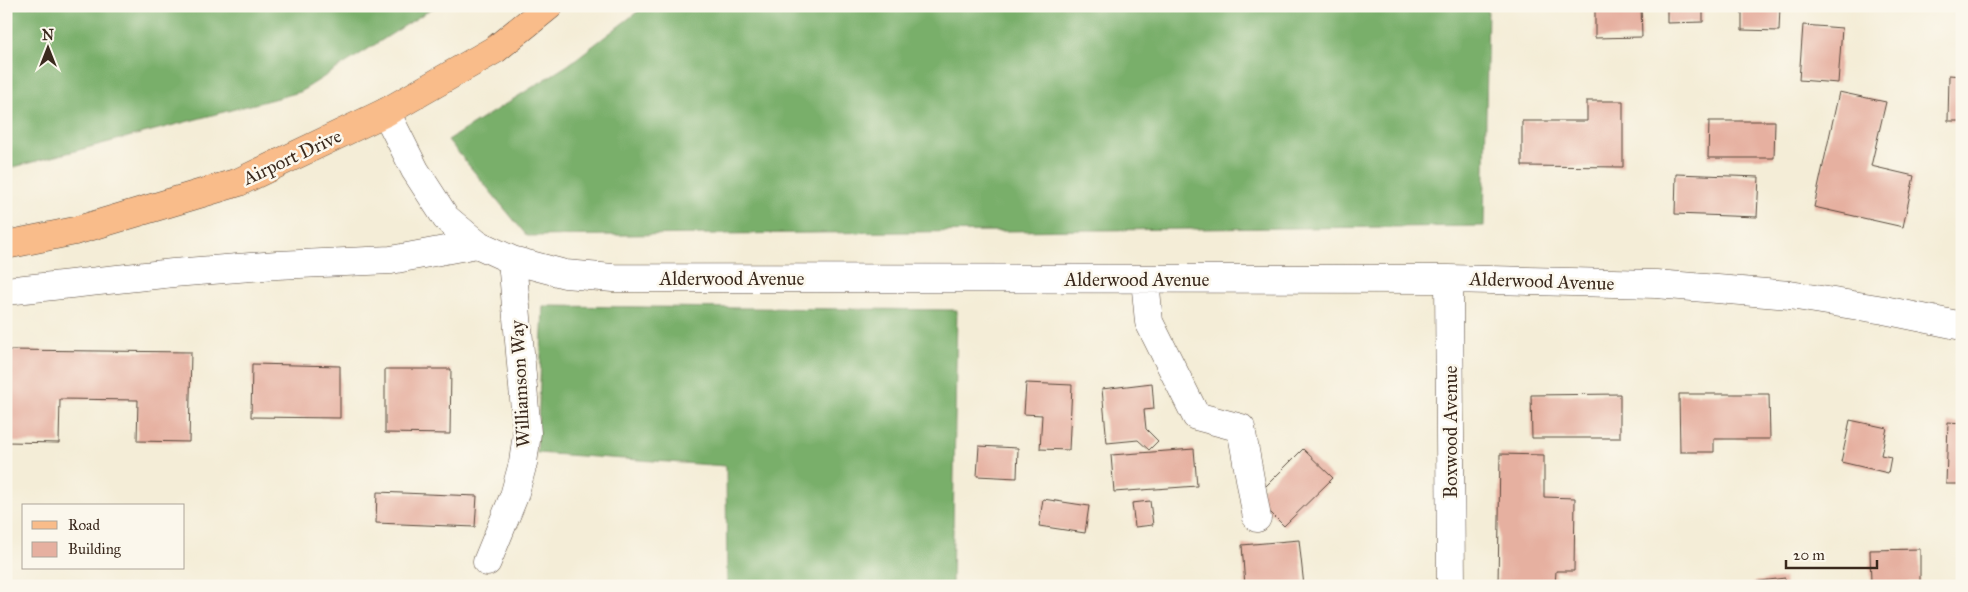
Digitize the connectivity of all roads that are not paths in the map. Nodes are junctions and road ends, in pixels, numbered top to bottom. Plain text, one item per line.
1 (549, 6) edge
2 (386, 112) junction
3 (476, 244) junction
4 (6, 245) edge
5 (512, 260) junction
6 (1145, 279) junction
7 (1448, 279) junction
8 (6, 291) edge
9 (1962, 326) edge
10 (1257, 518) dead end
11 (487, 562) dead end
12 (1451, 586) edge

1 - 2 main road, Airport Drive
2 - 3 street, Alderwood Avenue
2 - 4 main road, Airport Drive
3 - 5 street, Alderwood Avenue
3 - 8 street
5 - 6 street, Alderwood Avenue
5 - 11 street, Williamson Way
6 - 7 street, Alderwood Avenue
6 - 10 street
7 - 9 street, Alderwood Avenue
7 - 12 street, Boxwood Avenue

